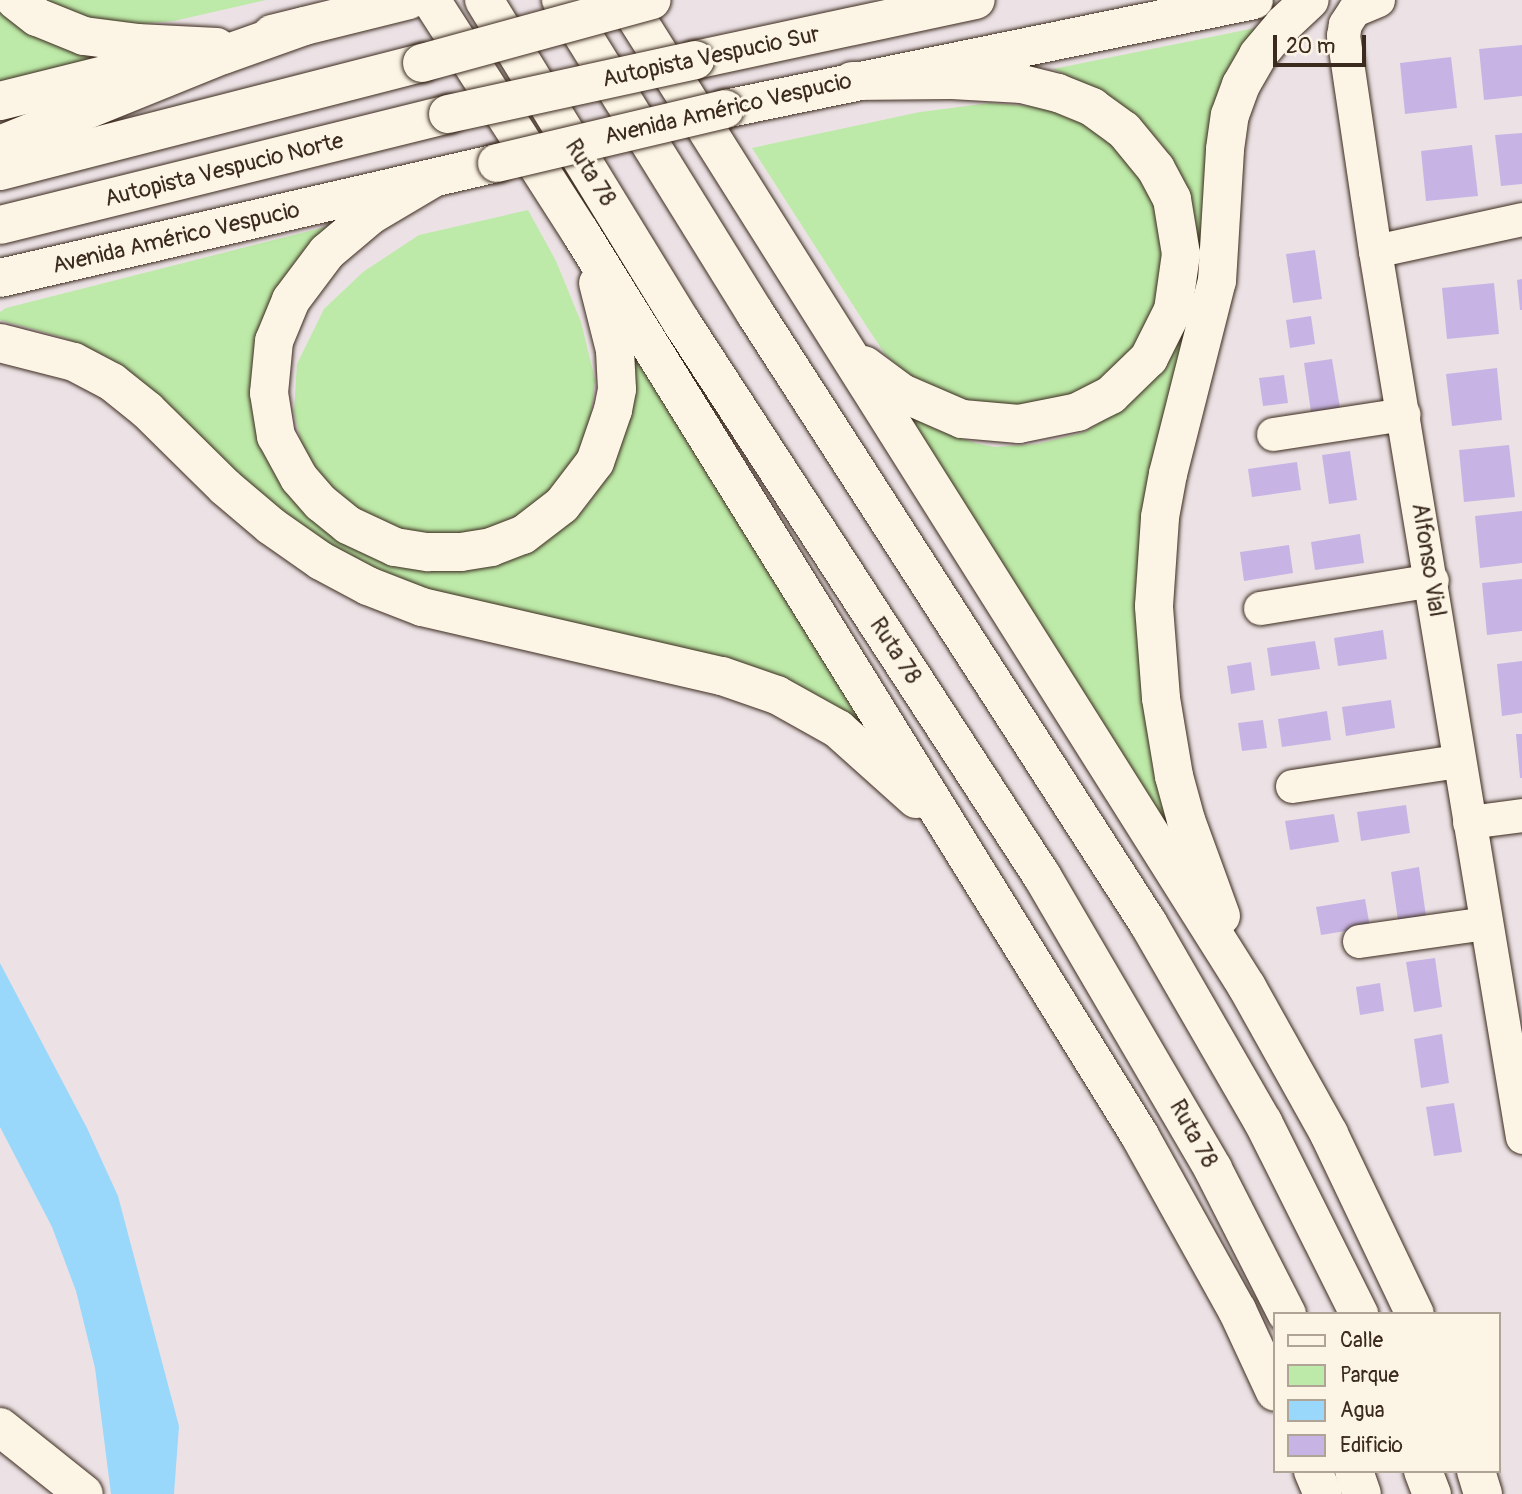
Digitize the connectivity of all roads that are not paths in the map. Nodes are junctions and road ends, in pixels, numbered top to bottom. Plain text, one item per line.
1 (15, 0) edge
2 (415, 0) edge
3 (484, 0) edge
4 (561, 0) edge
5 (625, 0) edge
6 (652, 0) edge
7 (976, 0) edge
8 (1254, 0) edge
9 (1310, 0) edge
10 (1378, 0) edge
11 (305, 26) junction
12 (217, 47) junction
13 (852, 81) junction
14 (0, 101) edge
15 (448, 114) joint
16 (0, 145) edge
17 (0, 171) edge
18 (432, 179) junction
19 (1522, 219) edge
20 (0, 225) edge
21 (580, 232) junction
22 (1375, 251) junction
23 (0, 278) edge
24 (0, 343) edge
25 (842, 344) junction
26 (1404, 414) junction
27 (1273, 433) dead end
28 (1432, 580) junction
29 (1260, 608) dead end
30 (1458, 761) junction
31 (1292, 786) dead end
32 (1522, 816) edge
33 (1469, 822) junction
34 (965, 850) junction
35 (1486, 923) junction
36 (1359, 941) dead end
37 (1247, 987) junction
38 (1522, 1137) edge
39 (1286, 1312) edge
40 (1358, 1312) edge
41 (1414, 1312) edge
42 (1274, 1390) edge
43 (0, 1427) edge
44 (1314, 1473) edge
45 (1355, 1473) edge
46 (1424, 1473) edge
47 (1476, 1473) edge
48 (78, 1489) edge
49 (1323, 1494) edge
50 (1362, 1494) edge
51 (1432, 1494) edge
52 (1483, 1494) edge

1 - 12 main road
2 - 11 main road
2 - 21 main road
3 - 39 main road, Ruta 78
4 - 40 main road
5 - 25 main road
6 - 17 main road, bridge
7 - 15 main road, Autopista Vespucio Sur, bridge
8 - 13 main road, Avenida Américo Vespucio
9 - 37 main road
10 - 22 street, Alfonso Vial
11 - 12 main road
11 - 16 main road
12 - 14 main road
13 - 18 main road, Avenida Américo Vespucio, bridge
13 - 25 main road
15 - 20 main road, Autopista Vespucio Norte
18 - 21 main road
18 - 23 main road, Avenida Américo Vespucio
19 - 22 street
21 - 34 main road
22 - 26 street, Alfonso Vial
24 - 34 main road
25 - 37 main road
26 - 27 street
26 - 28 street, Alfonso Vial
28 - 29 street
28 - 30 street, Alfonso Vial
30 - 31 street
30 - 33 street, Alfonso Vial
32 - 33 street
33 - 35 street, Alfonso Vial
34 - 42 main road
35 - 36 street
35 - 38 street, Alfonso Vial
37 - 41 main road
43 - 48 main road
44 - 49 main road
45 - 50 main road
46 - 51 main road
47 - 52 main road

